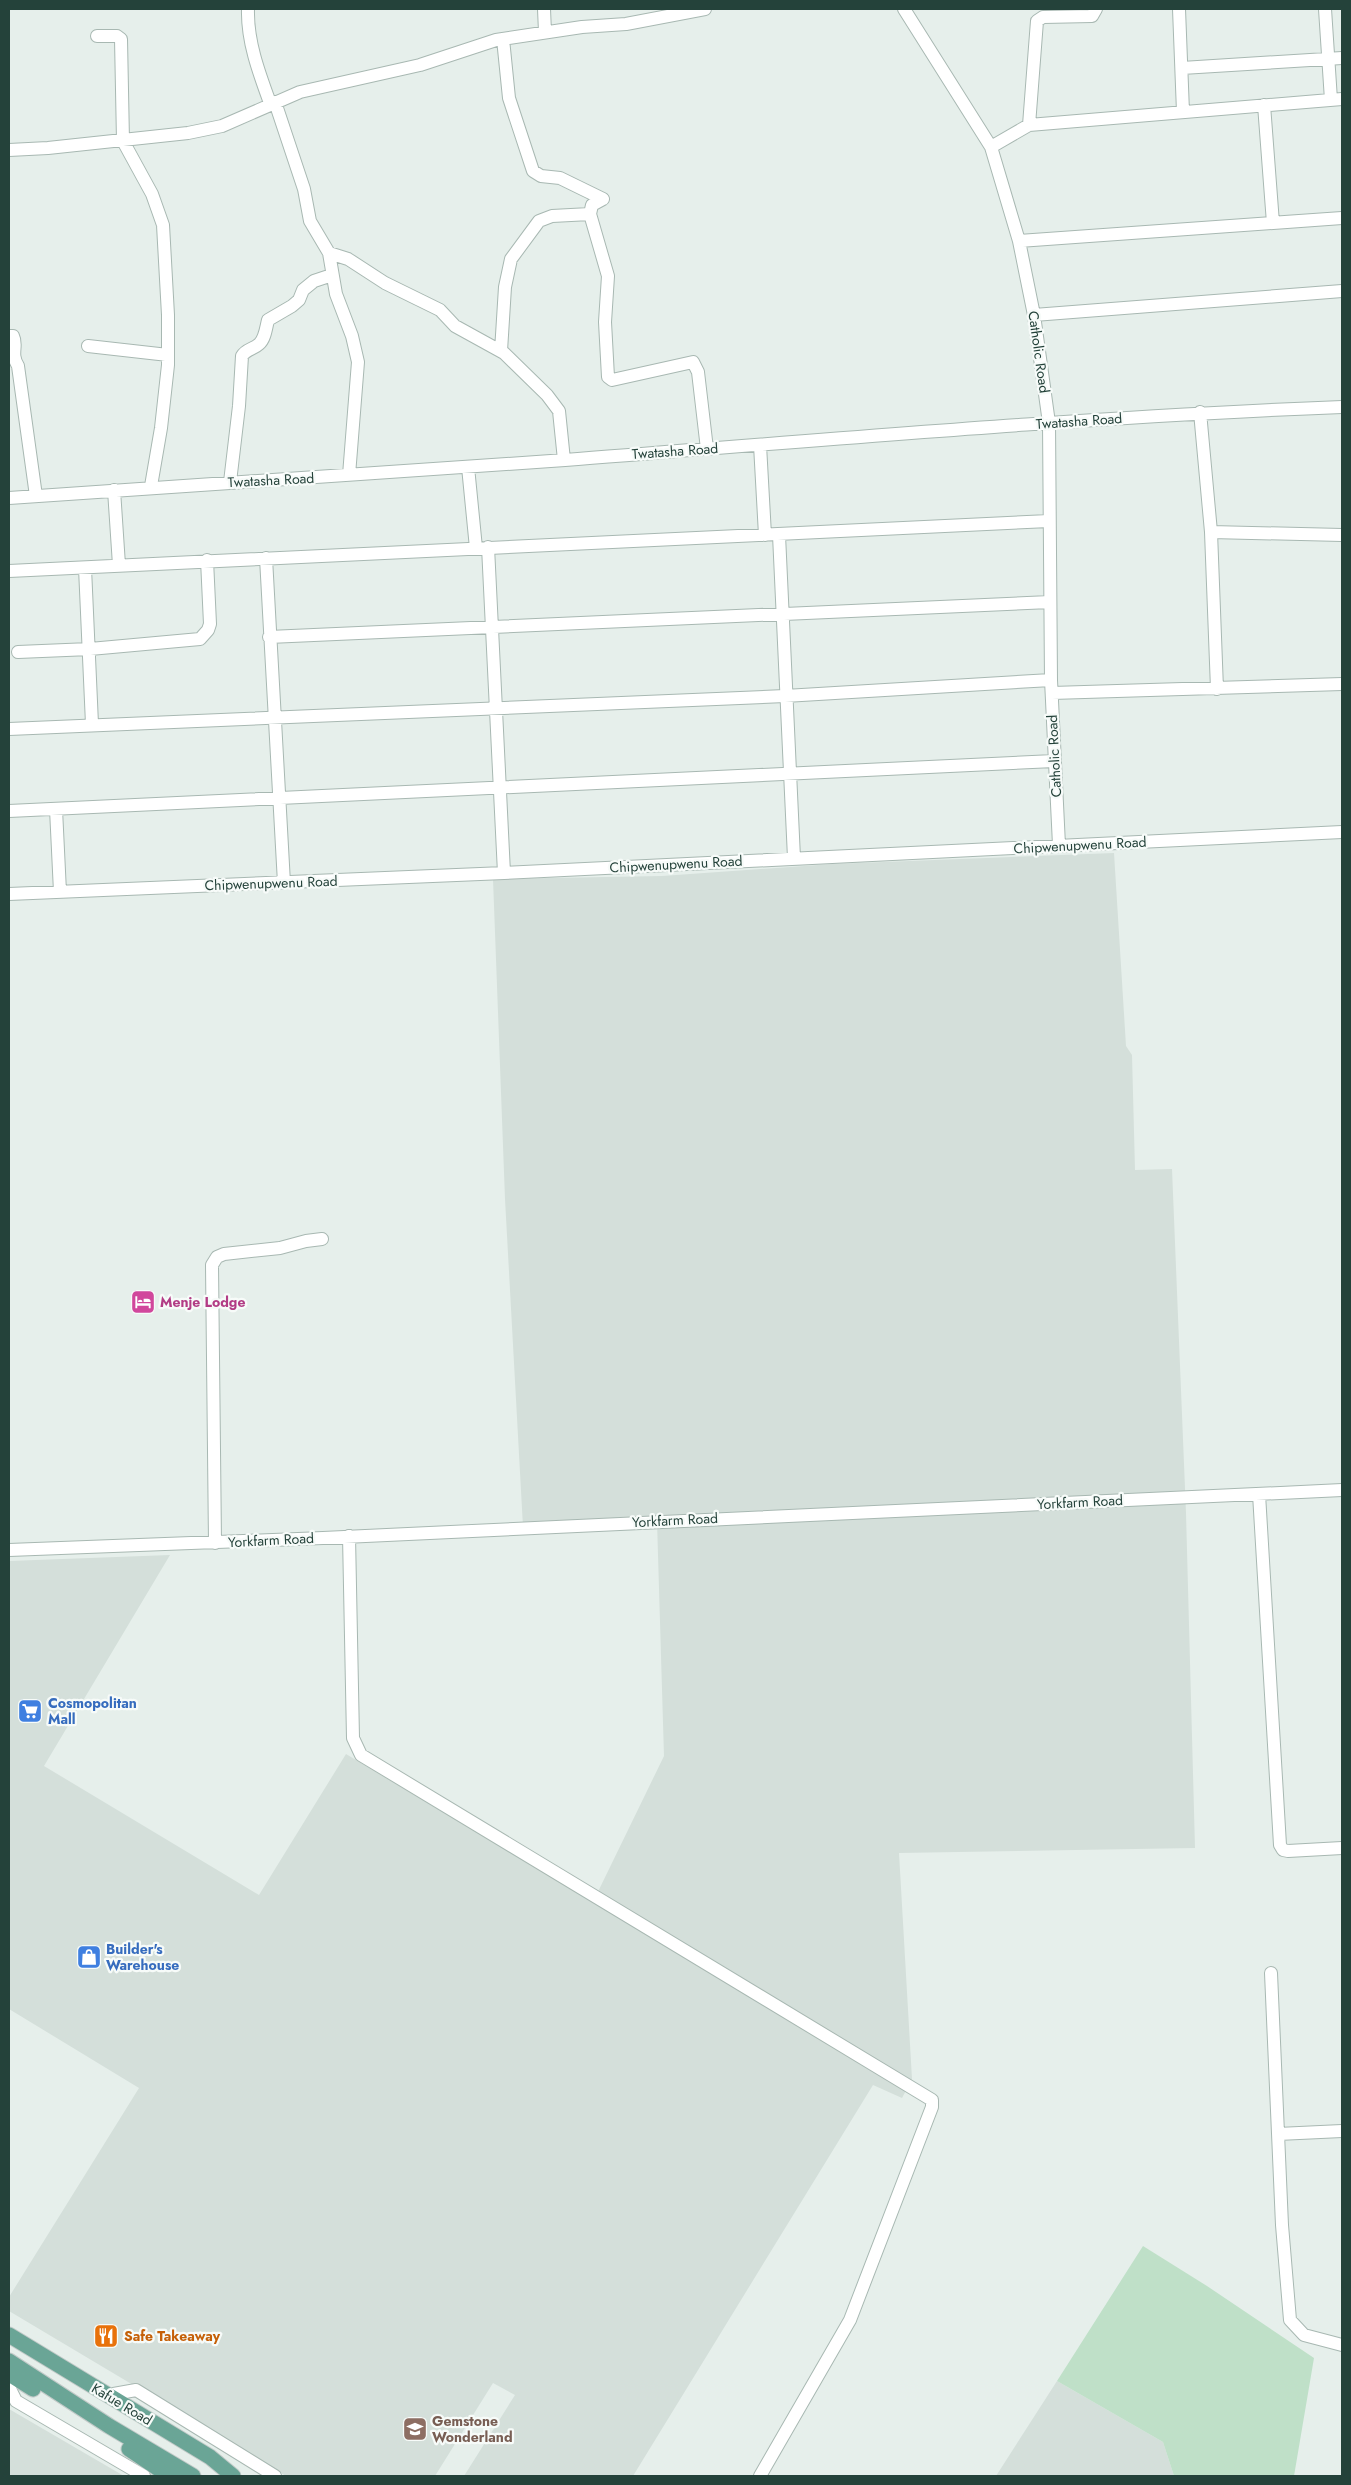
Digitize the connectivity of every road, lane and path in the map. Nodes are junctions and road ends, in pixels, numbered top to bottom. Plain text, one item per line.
1 (248, 9) edge
2 (544, 9) edge
3 (705, 9) edge
4 (904, 9) edge
5 (1096, 9) edge
6 (1179, 9) edge
7 (1325, 9) edge
8 (545, 32) junction
9 (97, 36) dead end
10 (503, 39) junction
11 (1328, 58) junction
12 (1342, 58) edge
13 (1182, 68) junction
14 (1337, 99) edge
15 (273, 102) junction
16 (1264, 105) junction
17 (1183, 112) junction
18 (1029, 125) junction
19 (123, 141) junction
20 (991, 147) junction
21 (9, 150) edge
22 (590, 214) junction
23 (1342, 218) edge
24 (1274, 223) junction
25 (1019, 241) junction
26 (329, 252) junction
27 (332, 275) junction
28 (1342, 291) edge
29 (1034, 315) junction
30 (9, 336) edge
31 (88, 346) dead end
32 (501, 351) junction
33 (168, 355) junction
34 (1342, 407) edge
35 (1200, 412) junction
36 (1049, 423) junction
37 (760, 445) junction
38 (707, 449) junction
39 (564, 460) junction
40 (468, 467) junction
41 (349, 475) junction
42 (230, 482) junction
43 (151, 486) junction
44 (114, 490) junction
45 (36, 496) junction
46 (9, 498) edge
47 (1049, 521) junction
48 (1211, 532) junction
49 (765, 535) junction
50 (779, 535) junction
51 (1342, 535) edge
52 (482, 548) junction
53 (266, 558) junction
54 (207, 560) junction
55 (119, 565) junction
56 (85, 568) junction
57 (9, 571) edge
58 (1050, 602) junction
59 (782, 615) junction
60 (492, 628) junction
61 (269, 637) junction
62 (90, 649) junction
63 (18, 652) dead end
64 (1051, 680) junction
65 (1342, 684) edge
66 (1217, 689) junction
67 (1052, 694) junction
68 (785, 696) junction
69 (495, 708) junction
70 (274, 718) junction
71 (92, 724) junction
72 (9, 729) edge
73 (1054, 761) junction
74 (789, 774) junction
75 (500, 788) junction
76 (280, 797) junction
77 (56, 809) junction
78 (9, 811) edge
79 (1342, 832) edge
80 (1059, 845) junction
81 (794, 858) junction
82 (504, 873) junction
83 (284, 883) junction
84 (60, 892) junction
85 (9, 894) edge
86 (322, 1240) dead end
87 (1342, 1490) edge
88 (1259, 1494) junction
89 (349, 1536) junction
90 (215, 1543) junction
91 (9, 1550) edge
92 (1342, 1848) edge
93 (1272, 1972) dead end
94 (1342, 2131) edge
95 (1278, 2134) junction
96 (9, 2335) edge
97 (9, 2345) edge
98 (1342, 2345) edge
99 (9, 2361) edge
100 (9, 2374) edge
101 (9, 2387) edge
102 (108, 2395) junction
103 (144, 2476) edge
104 (169, 2476) edge
105 (193, 2476) edge
106 (224, 2476) edge
107 (233, 2476) edge
108 (275, 2476) edge
109 (760, 2476) edge

1 - 15 street
2 - 8 street
3 - 8 street
4 - 20 street, Catholic Road
5 - 18 street
6 - 13 street
7 - 11 street
8 - 10 street
9 - 19 street
10 - 15 street
10 - 22 street
11 - 12 street
11 - 13 street
11 - 14 street
13 - 17 street
14 - 16 street
15 - 19 street
15 - 26 street
16 - 17 street
16 - 24 street
17 - 18 street
18 - 20 street
19 - 21 street
19 - 33 street
20 - 25 street, Catholic Road
22 - 32 street
22 - 38 street
23 - 24 street
24 - 25 street
25 - 29 street, Catholic Road
26 - 27 street
26 - 32 street
27 - 41 street
27 - 42 street
28 - 29 street
29 - 36 street, Catholic Road
30 - 45 street
31 - 33 street
32 - 39 street
33 - 43 street
34 - 35 street, Twatasha Road
35 - 36 street, Twatasha Road
35 - 48 street
36 - 37 street, Twatasha Road
36 - 47 street, Catholic Road
37 - 38 street, Twatasha Road
37 - 49 street
38 - 39 street, Twatasha Road
39 - 40 street, Twatasha Road
40 - 41 street, Twatasha Road
40 - 52 street
41 - 42 street, Twatasha Road
42 - 43 street, Twatasha Road
43 - 44 street, Twatasha Road
44 - 45 street, Twatasha Road
44 - 55 street
45 - 46 street, Twatasha Road
47 - 50 street
47 - 58 street, Catholic Road
48 - 51 street
48 - 66 street
49 - 50 street
49 - 52 street
50 - 59 street
52 - 53 street
52 - 60 street
53 - 54 street
53 - 61 street
54 - 55 street
54 - 62 street
55 - 56 street
56 - 57 street
56 - 62 street
58 - 59 street
58 - 64 street, Catholic Road
59 - 60 street
59 - 68 street
60 - 61 street
60 - 69 street
61 - 70 street
62 - 63 street
62 - 71 street
64 - 67 street, Catholic Road
64 - 68 street
65 - 66 street
66 - 67 street
67 - 73 street, Catholic Road
68 - 69 street
68 - 74 street
69 - 70 street
69 - 75 street
70 - 71 street
70 - 76 street
71 - 72 street
73 - 74 street
73 - 80 street, Catholic Road
74 - 75 street
74 - 81 street
75 - 76 street
75 - 82 street
76 - 77 street
76 - 83 street
77 - 78 street
77 - 84 street
79 - 80 street, Chipwenupwenu Road
80 - 81 street, Chipwenupwenu Road
81 - 82 street, Chipwenupwenu Road
82 - 83 street, Chipwenupwenu Road
83 - 84 street, Chipwenupwenu Road
84 - 85 street, Chipwenupwenu Road
86 - 90 street
87 - 88 street, Yorkfarm Road
88 - 89 street, Yorkfarm Road
88 - 92 street
89 - 90 street, Yorkfarm Road
89 - 109 street
90 - 91 street, Yorkfarm Road
93 - 95 street
94 - 95 street
95 - 98 street
96 - 102 main road, Kafue Road
97 - 106 main road, Kafue Road
99 - 105 main road, Kafue Road
100 - 104 main road
101 - 103 street
102 - 107 main road, Kafue Road
102 - 108 street

